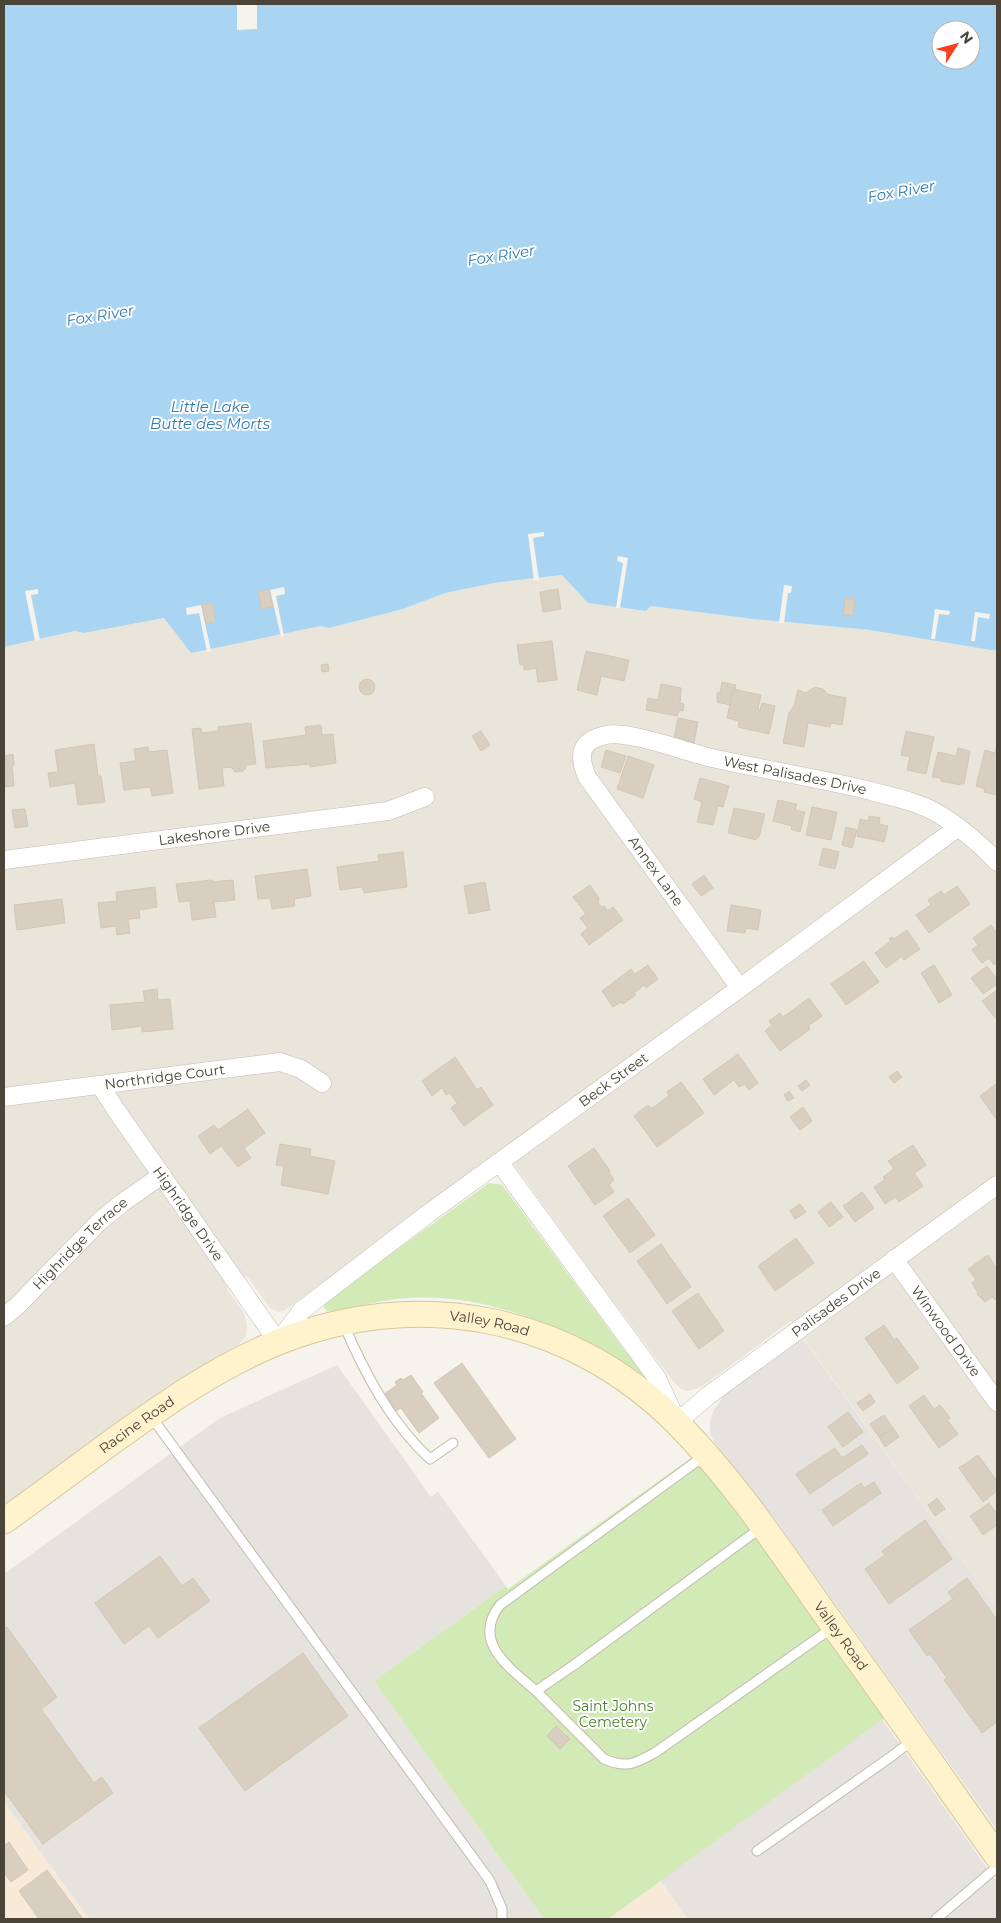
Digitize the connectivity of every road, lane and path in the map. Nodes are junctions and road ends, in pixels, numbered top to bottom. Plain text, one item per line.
1 (582, 751) joint
2 (425, 797) dead end
3 (957, 828) junction
4 (4, 860) edge
5 (997, 862) edge
6 (740, 988) junction
7 (322, 1084) dead end
8 (100, 1085) junction
9 (4, 1097) edge
10 (499, 1162) junction
11 (162, 1175) junction
12 (997, 1185) edge
13 (894, 1259) junction
14 (4, 1317) edge
15 (343, 1322) junction
16 (278, 1342) junction
17 (997, 1402) edge
18 (150, 1414) junction
19 (676, 1422) junction
20 (453, 1443) dead end
21 (706, 1454) junction
22 (4, 1521) edge
23 (763, 1526) junction
24 (834, 1626) junction
25 (536, 1691) junction
26 (914, 1739) junction
27 (758, 1850) dead end
28 (997, 1856) edge
29 (997, 1867) edge
30 (940, 1918) edge
31 (502, 1919) edge

1 - 3 street, West Palisades Drive
1 - 6 street, Annex Lane
2 - 4 street, Lakeshore Drive
3 - 5 street, West Palisades Drive
3 - 6 street, Beck Street
6 - 10 street, Beck Street
7 - 8 street, Northridge Court
8 - 9 street, Northridge Court
8 - 11 street, Highridge Drive
10 - 16 street, Beck Street
10 - 19 street, Valley Road
11 - 14 street, Highridge Terrace
11 - 16 street, Highridge Drive
12 - 13 street, Palisades Drive
13 - 17 street, Winwood Drive
13 - 19 street, Palisades Drive
15 - 16 main road, Valley Road
15 - 19 main road, Valley Road
15 - 20 lane
16 - 18 main road, Racine Road
18 - 22 main road, Racine Road
18 - 31 lane
19 - 21 main road, Valley Road
21 - 23 main road, Valley Road
21 - 25 lane
23 - 24 main road, Valley Road
23 - 25 lane
24 - 25 lane
24 - 26 main road, Valley Road
26 - 27 lane
26 - 28 main road, Valley Road
29 - 30 lane

